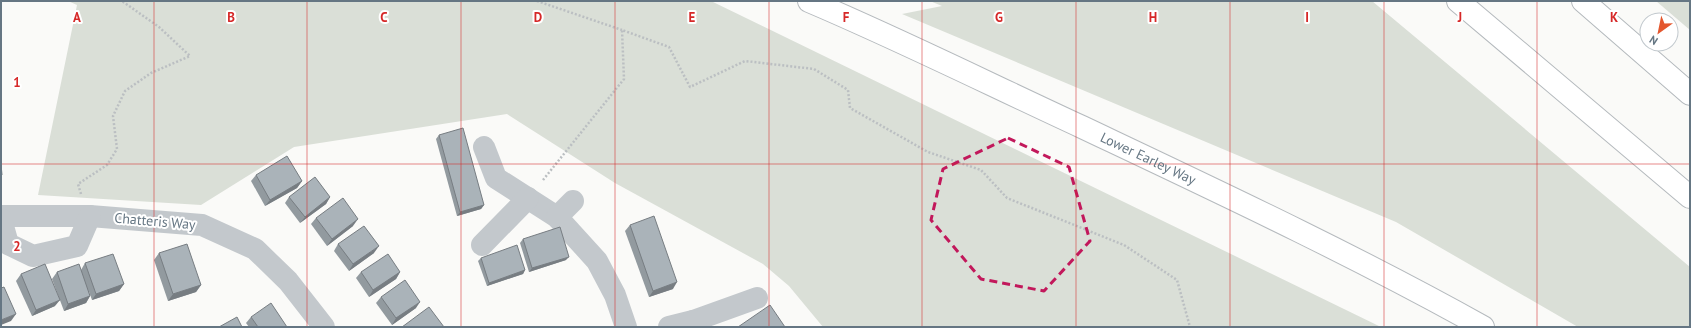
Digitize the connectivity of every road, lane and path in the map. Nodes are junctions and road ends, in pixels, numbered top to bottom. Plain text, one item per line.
1 (122, 1) edge
2 (537, 1) edge
3 (809, 1) edge
4 (1458, 1) edge
5 (1583, 1) edge
6 (622, 30) junction
7 (1690, 94) edge
8 (484, 147) dead end
9 (1690, 197) edge
10 (528, 198) junction
11 (572, 201) dead end
12 (1, 216) edge
13 (85, 216) junction
14 (557, 217) junction
15 (1, 219) edge
16 (482, 245) dead end
17 (757, 298) dead end
18 (694, 324) edge
19 (324, 327) edge
20 (626, 327) edge
21 (669, 327) edge
22 (1190, 327) edge
23 (1483, 327) edge

1 - 13 path
2 - 6 path
3 - 23 main road, Lower Earley Way
4 - 9 main road
5 - 7 main road
6 - 10 path
6 - 22 path
8 - 10 street
10 - 14 street
10 - 16 street
11 - 14 street
12 - 13 street, Chatteris Way
13 - 15 street
13 - 19 street, Chatteris Way
14 - 20 street
17 - 18 street
18 - 21 street

